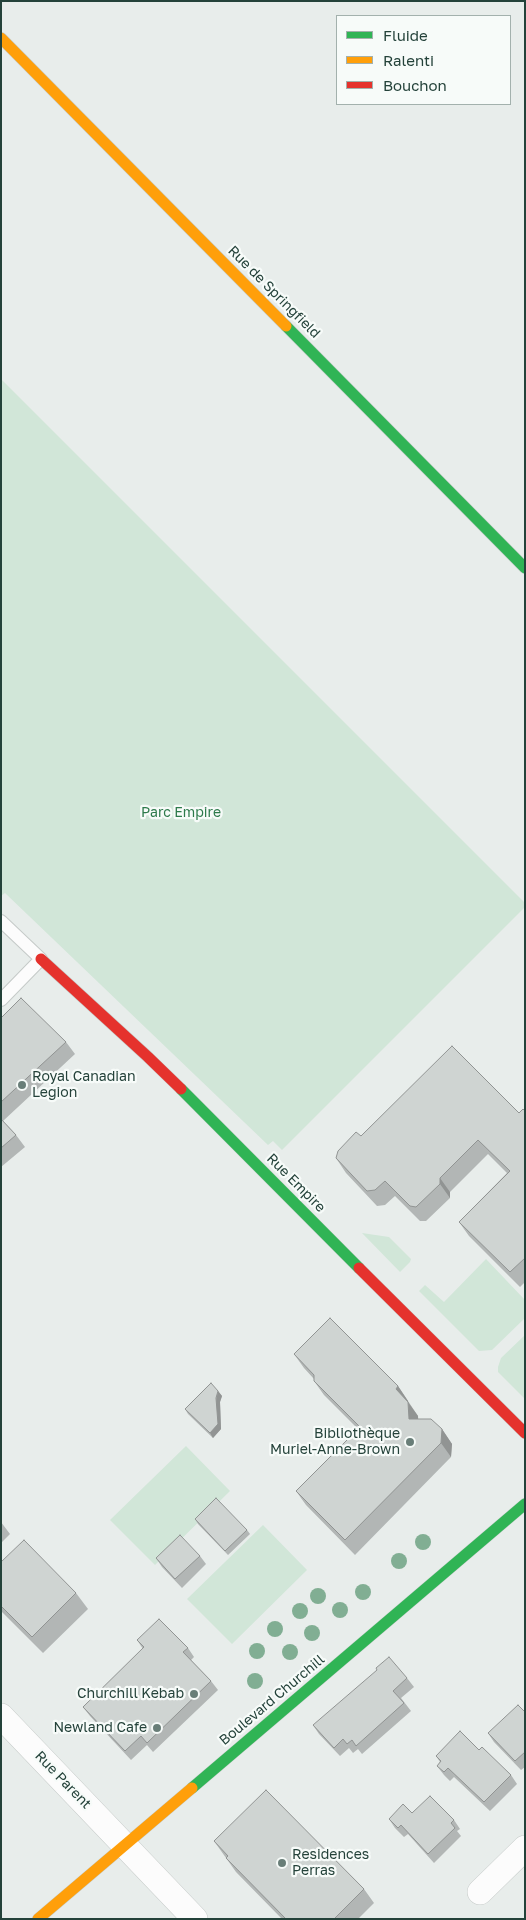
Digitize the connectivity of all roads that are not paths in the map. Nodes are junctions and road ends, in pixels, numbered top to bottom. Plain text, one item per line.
1 (1, 38) edge
2 (525, 568) edge
3 (1, 920) edge
4 (41, 959) junction
5 (1, 1000) edge
6 (525, 1434) edge
7 (525, 1504) edge
8 (1, 1716) edge
9 (125, 1845) junction
10 (525, 1848) edge
11 (480, 1892) dead end
12 (38, 1919) edge
13 (195, 1919) edge

1 - 2 street, Rue de Springfield
3 - 4 lane
4 - 5 lane
4 - 6 street, Rue Empire
7 - 9 street, Boulevard Churchill
8 - 9 street, Rue Parent
9 - 12 street, Boulevard Churchill
9 - 13 street, Rue Parent
10 - 11 street

